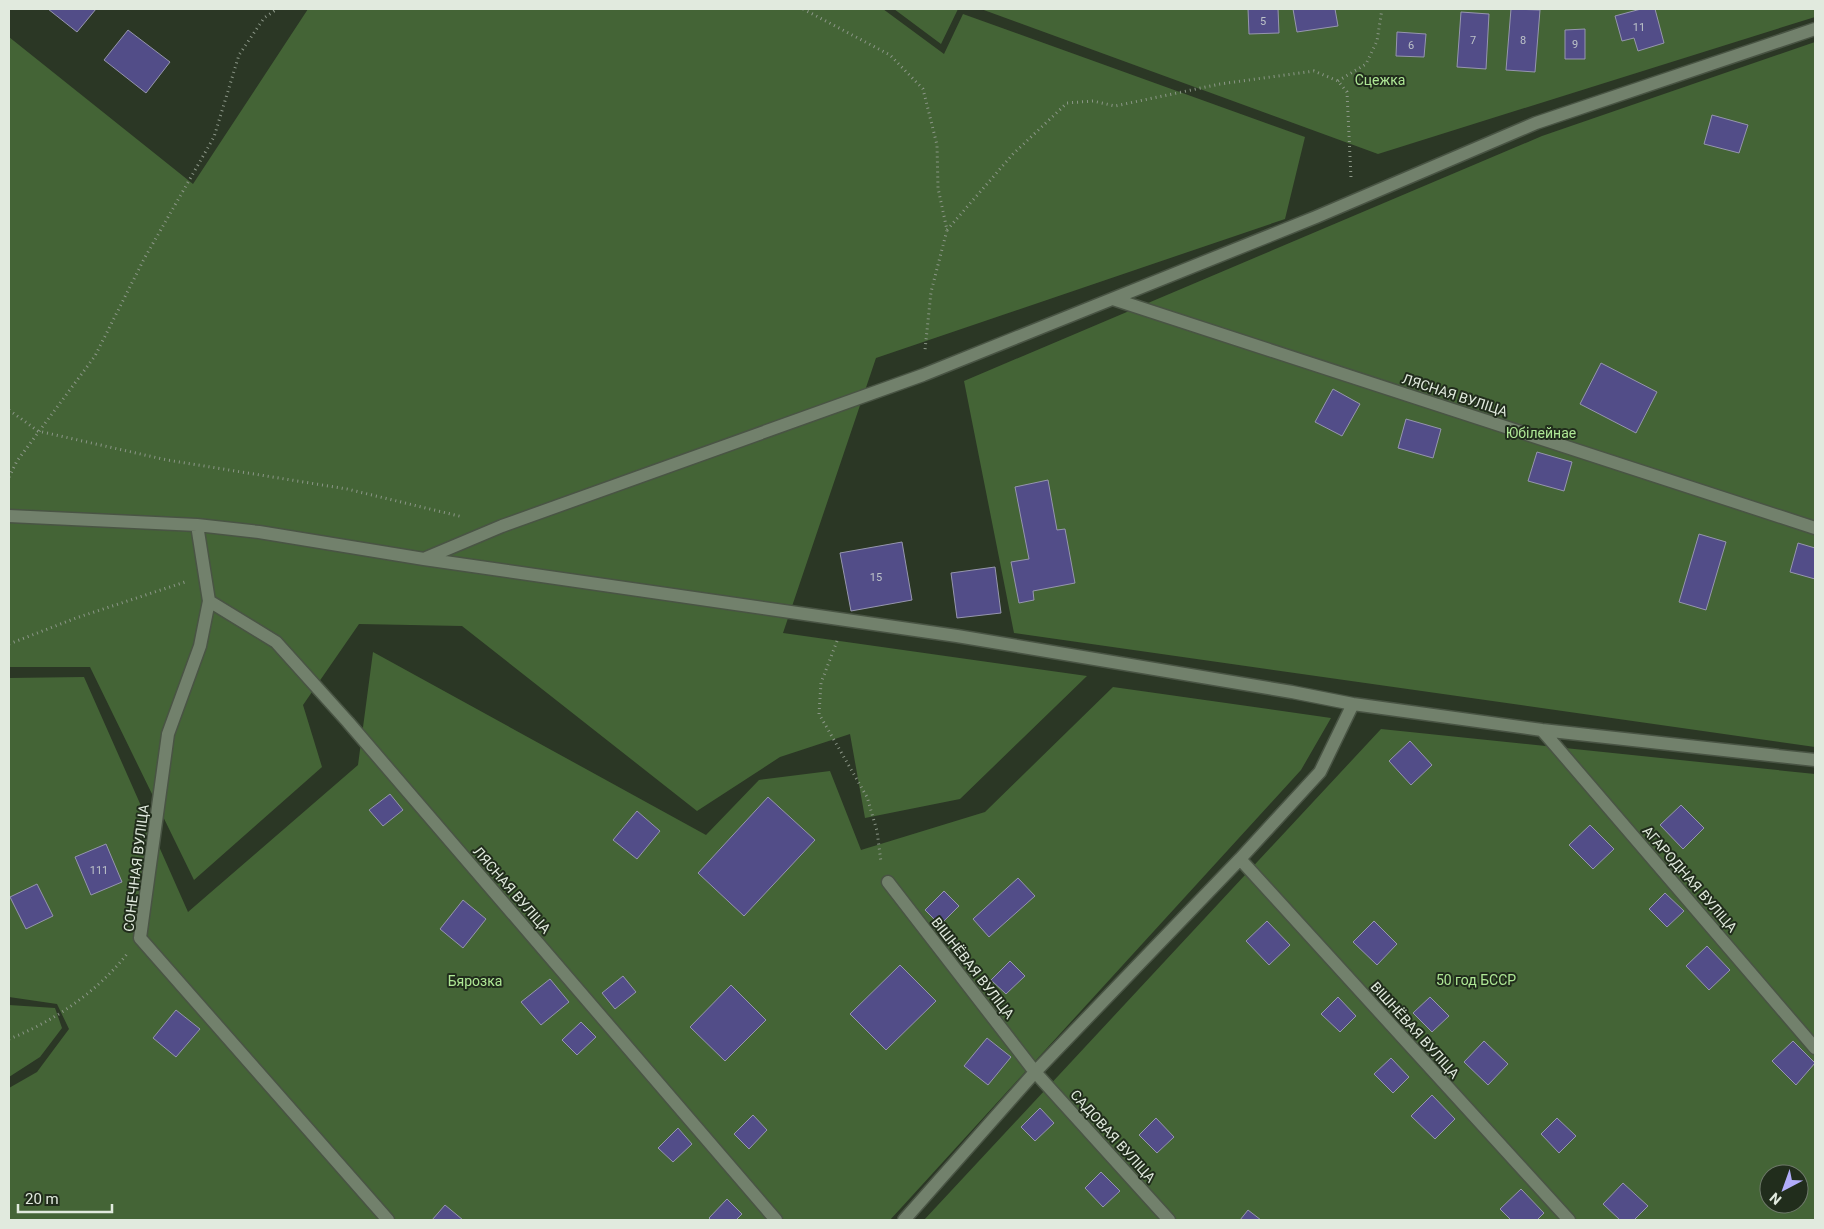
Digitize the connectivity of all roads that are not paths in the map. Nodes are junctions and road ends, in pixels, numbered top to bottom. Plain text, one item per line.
1 (1815, 29) edge
2 (1113, 299) junction
3 (9, 516) edge
4 (197, 525) junction
5 (1815, 528) edge
6 (424, 559) junction
7 (209, 601) junction
8 (1353, 704) junction
9 (1542, 730) junction
10 (1815, 760) edge
11 (1240, 859) junction
12 (888, 882) road end
13 (1815, 1048) edge
14 (1035, 1072) junction
15 (388, 1220) edge
16 (776, 1220) edge
17 (904, 1220) edge
18 (1169, 1220) edge
19 (1568, 1220) edge

1 - 2 street
2 - 5 street, ЛЯСНАЯ ВУЛІЦА
2 - 6 street
3 - 4 street
4 - 6 street
4 - 7 street, СОНЕЧНАЯ ВУЛІЦА
6 - 8 street
7 - 15 street, СОНЕЧНАЯ ВУЛІЦА
7 - 16 street, ЛЯСНАЯ ВУЛІЦА
8 - 9 street
8 - 11 street
9 - 10 street
9 - 13 street, АГАРОДНАЯ ВУЛІЦА
11 - 14 street
11 - 19 street, ВІШНЁВАЯ ВУЛІЦА
12 - 14 street, ВІШНЁВАЯ ВУЛІЦА
14 - 17 street
14 - 18 street, САДОВАЯ ВУЛІЦА

